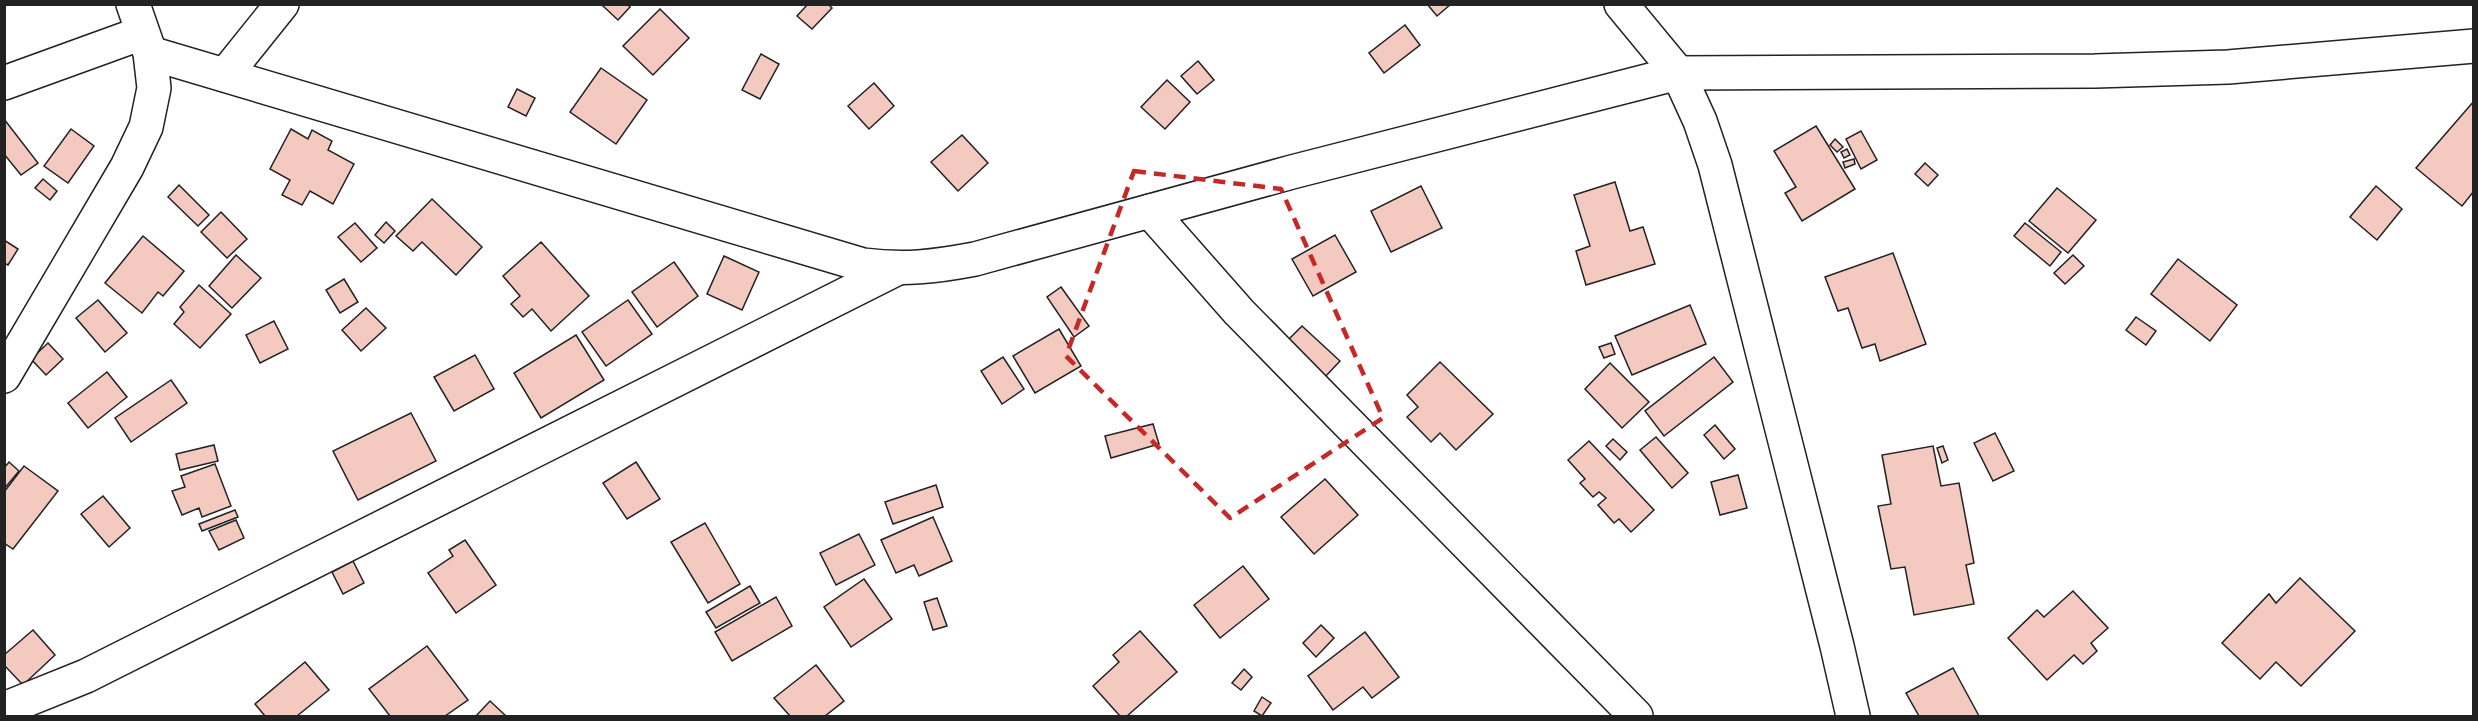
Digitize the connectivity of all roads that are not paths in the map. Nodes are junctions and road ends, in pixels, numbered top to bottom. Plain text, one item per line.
1 (282, 4) edge
2 (1621, 4) edge
3 (142, 30) edge
4 (2474, 46) edge
5 (1678, 73) junction
6 (225, 75) junction
7 (4, 83) edge
8 (1150, 211) junction
9 (896, 269) junction
10 (4, 376) edge
11 (4, 709) edge
12 (1636, 717) edge
13 (1853, 717) edge

1 - 6 street
2 - 5 street
3 - 6 street
3 - 7 street
3 - 10 street
4 - 5 street
5 - 8 street
5 - 13 street
6 - 9 street
8 - 9 street
8 - 12 street
9 - 11 street

